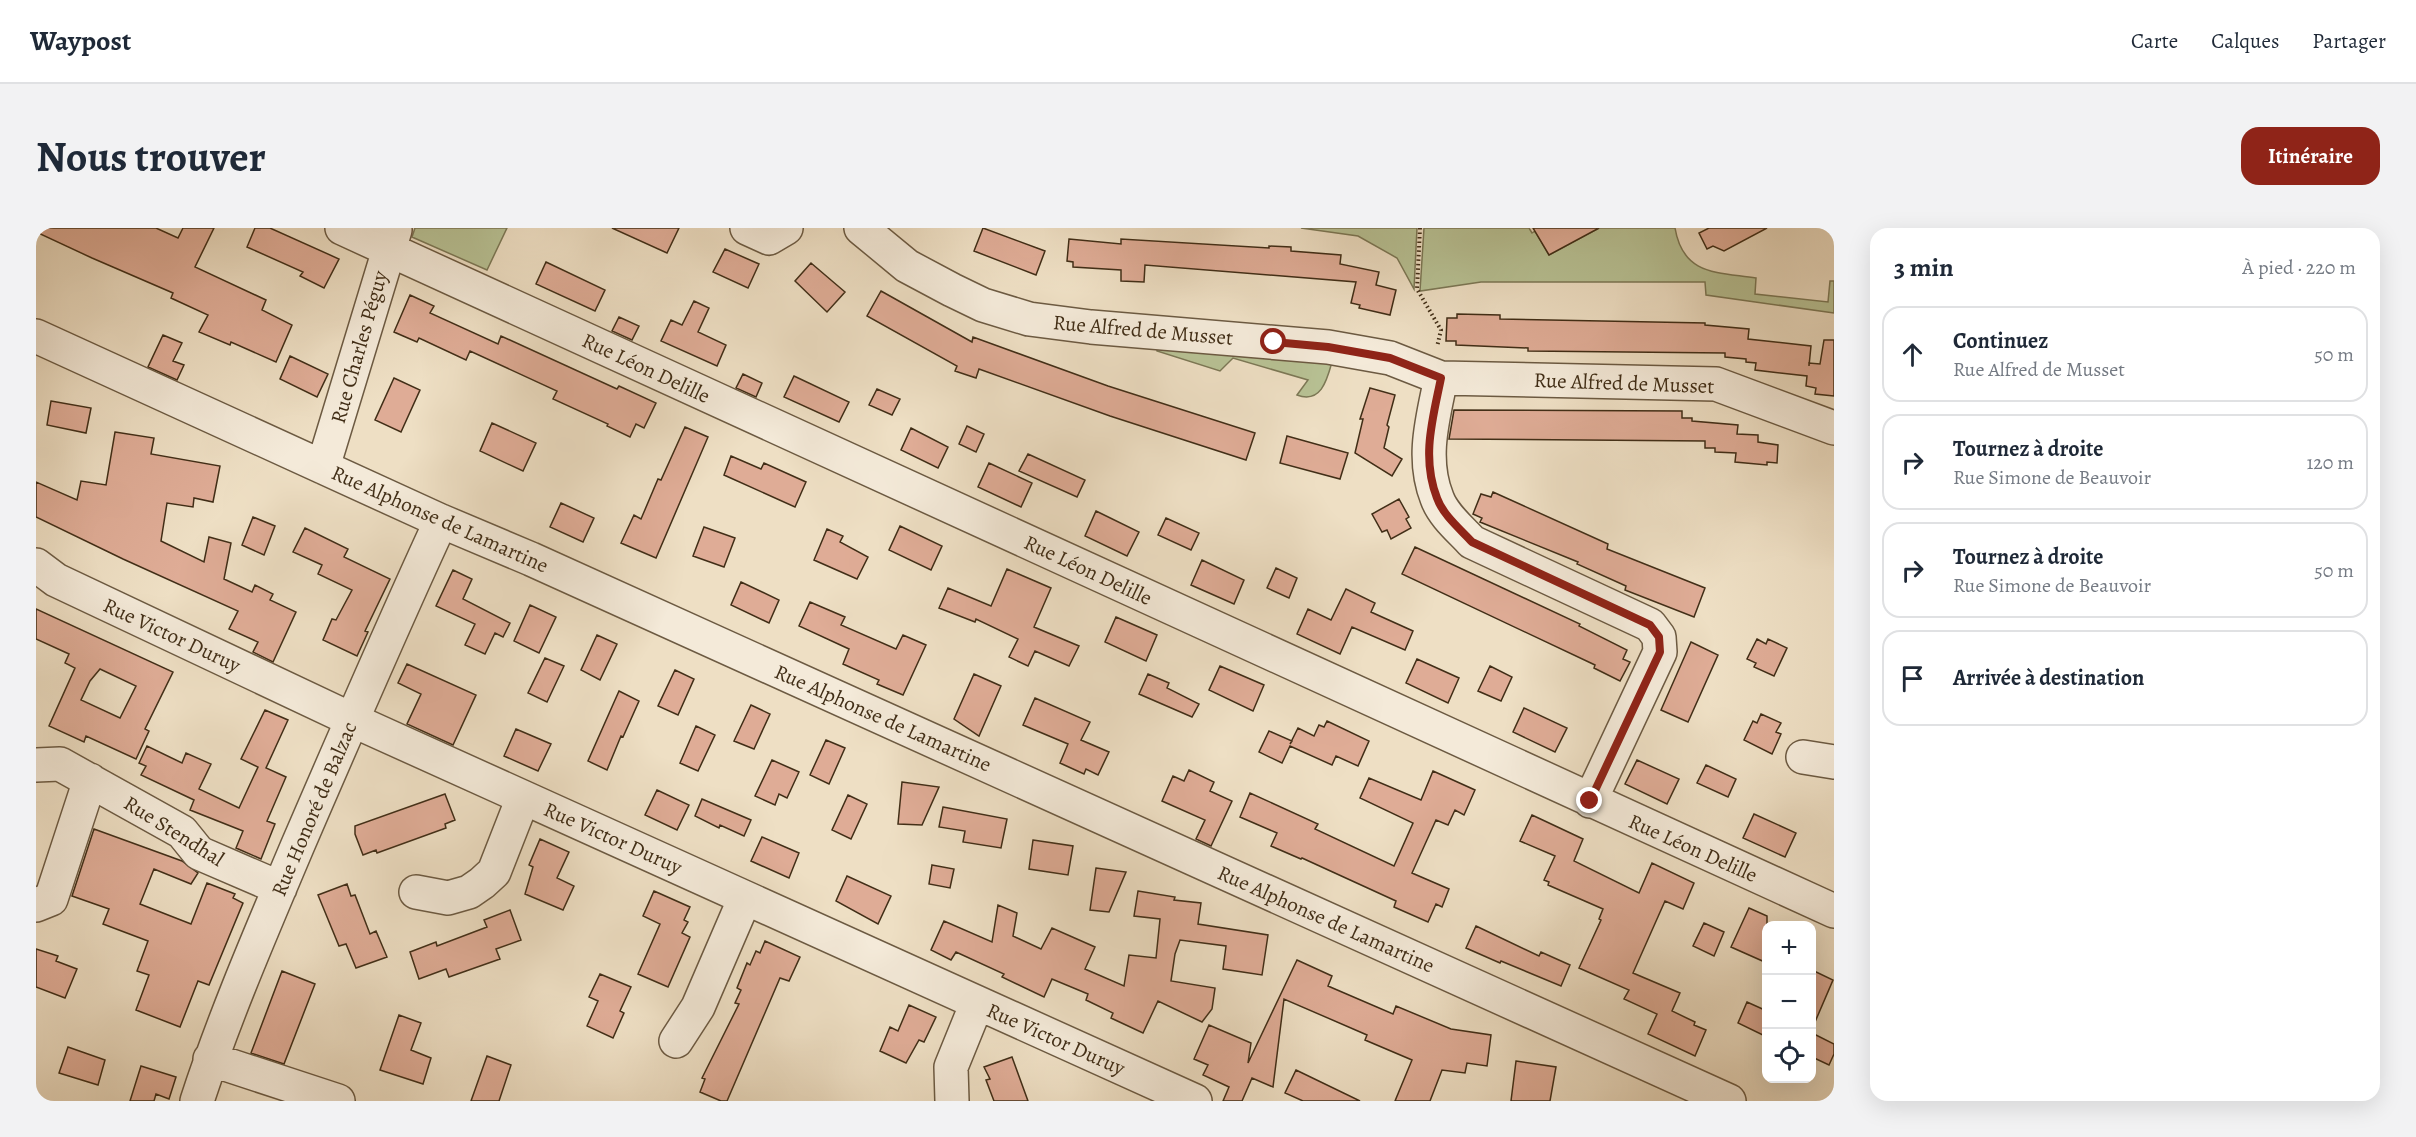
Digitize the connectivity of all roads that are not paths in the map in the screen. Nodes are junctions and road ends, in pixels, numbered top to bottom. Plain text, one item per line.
1 (342, 228) edge
2 (747, 228) edge
3 (786, 228) edge
4 (861, 228) edge
5 (392, 239) edge
6 (36, 336) edge
7 (1435, 375) junction
8 (1834, 428) edge
9 (323, 466) junction
10 (441, 521) junction
11 (36, 565) edge
12 (352, 719) junction
13 (36, 765) edge
14 (90, 780) junction
15 (523, 798) junction
16 (1590, 801) junction
17 (280, 888) junction
18 (416, 892) dead end
19 (745, 898) junction
20 (36, 905) edge
21 (1834, 911) edge
22 (977, 1004) junction
23 (676, 1041) dead end
24 (210, 1059) junction
25 (1184, 1099) edge
26 (197, 1101) edge
27 (338, 1101) edge
28 (952, 1101) edge
29 (1729, 1101) edge

1 - 5 street, Rue Léon Delille
2 - 3 street
4 - 7 street, Rue Alfred de Musset
5 - 9 street, Rue Charles Péguy
5 - 16 street, Rue Léon Delille
6 - 9 street, Rue Alphonse de Lamartine
7 - 8 street, Rue Alfred de Musset
7 - 16 street
9 - 10 street, Rue Alphonse de Lamartine
10 - 12 street, Rue Honoré de Balzac
10 - 29 street, Rue Alphonse de Lamartine
11 - 12 street, Rue Victor Duruy
12 - 15 street, Rue Victor Duruy
12 - 17 street, Rue Honoré de Balzac
13 - 14 street, Rue Stendhal
14 - 17 street, Rue Stendhal
14 - 20 street
15 - 18 street
15 - 19 street, Rue Victor Duruy
16 - 21 street, Rue Léon Delille
17 - 24 street, Rue Honoré de Balzac
19 - 22 street, Rue Victor Duruy
19 - 23 street
22 - 25 street, Rue Victor Duruy
22 - 28 street
24 - 26 street, Rue Honoré de Balzac
24 - 27 street

